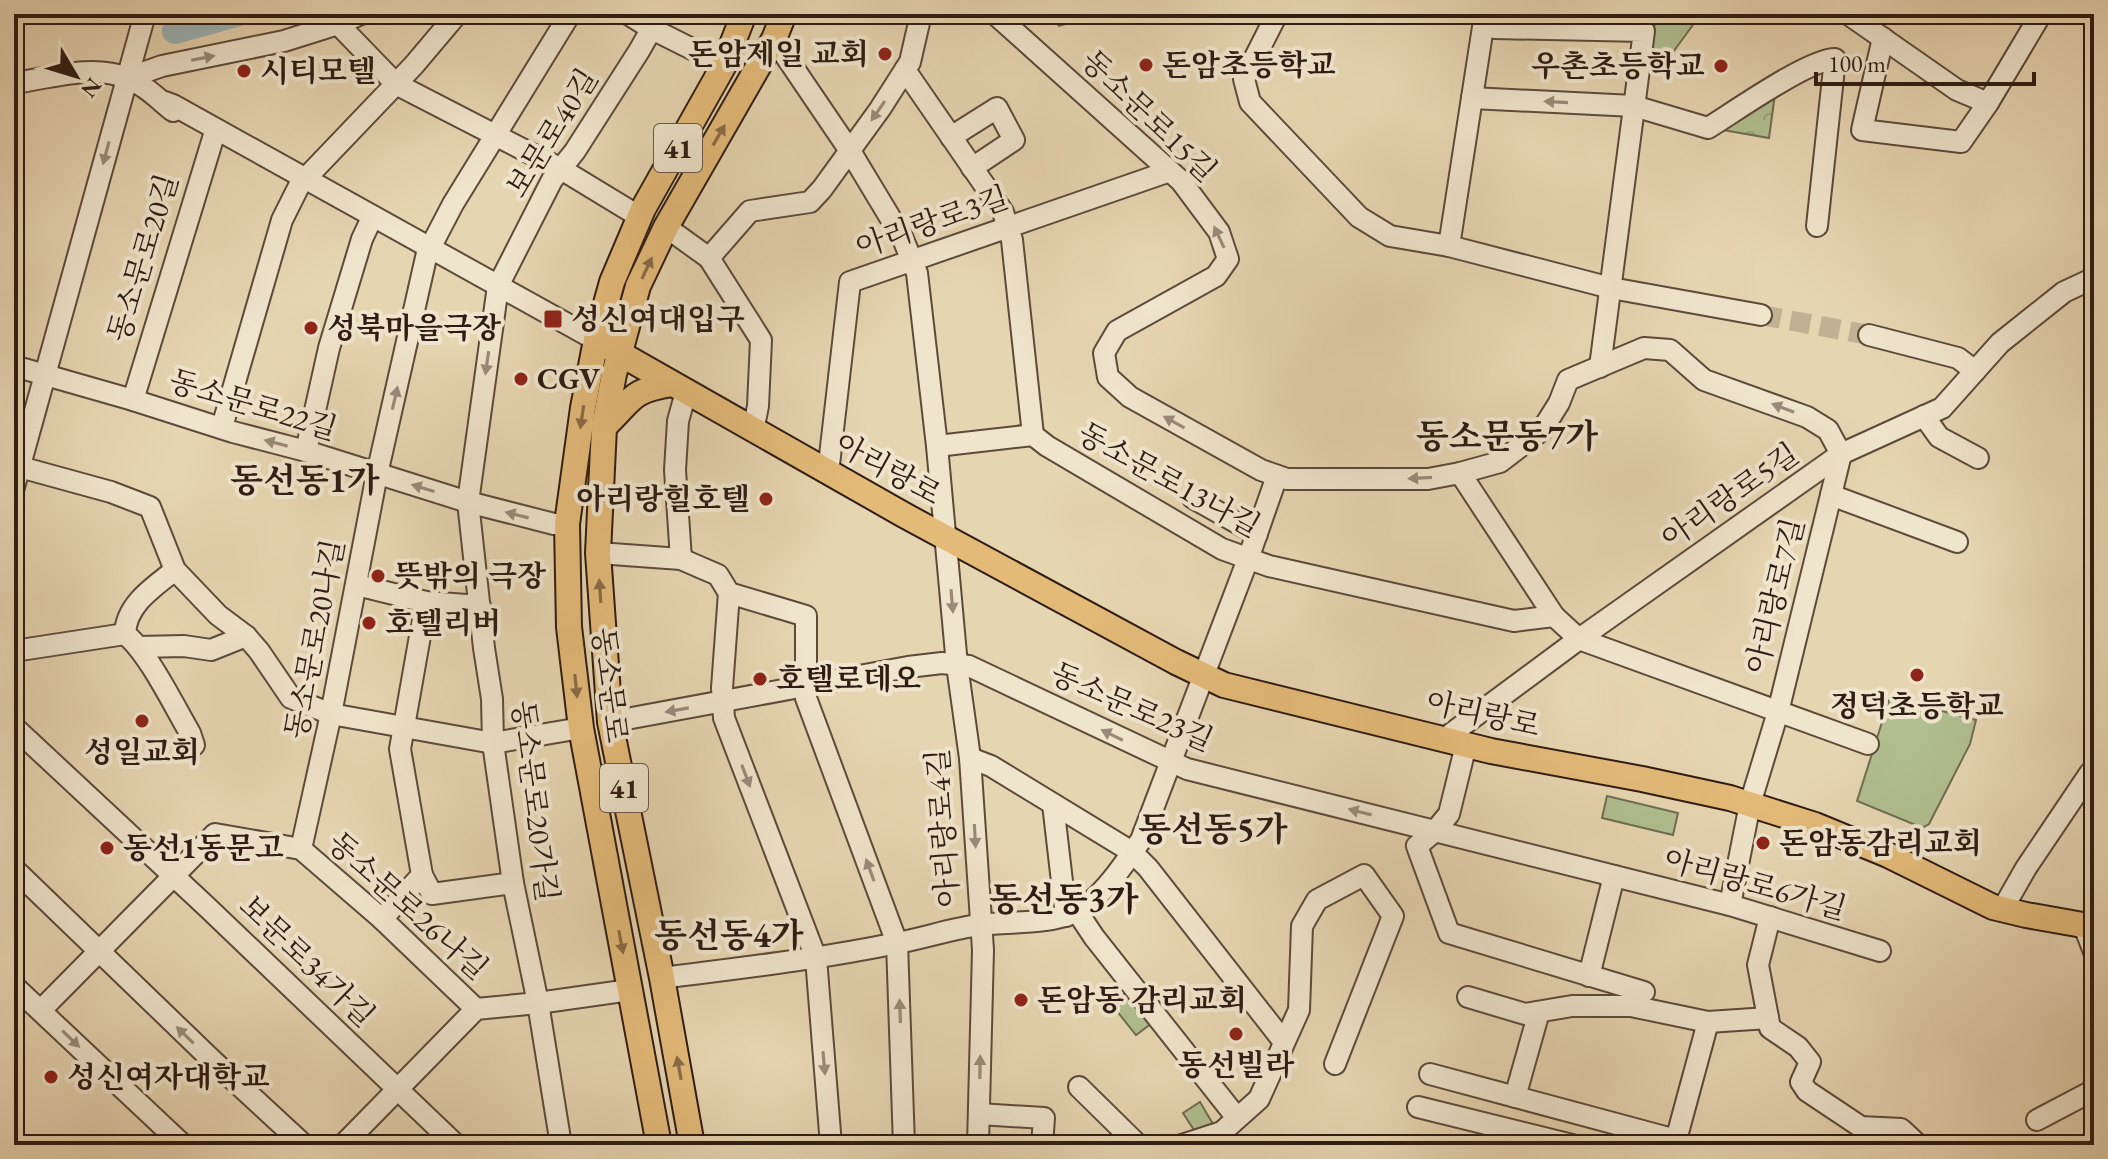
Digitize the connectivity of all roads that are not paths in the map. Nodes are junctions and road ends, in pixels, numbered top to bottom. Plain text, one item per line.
1 (361, 14) edge
2 (457, 14) edge
3 (570, 14) edge
4 (628, 14) edge
5 (744, 14) edge
6 (784, 14) edge
7 (921, 14) edge
8 (995, 14) edge
9 (1277, 14) edge
10 (1485, 14) edge
11 (1497, 14) edge
12 (1848, 14) edge
13 (2041, 14) edge
14 (145, 16) edge
15 (656, 21) edge
16 (338, 24) junction
17 (1883, 38) junction
18 (774, 39) junction
19 (724, 65) junction
20 (130, 70) junction
21 (905, 70) junction
22 (14, 83) edge
23 (396, 84) junction
24 (1472, 98) junction
25 (165, 102) junction
26 (1988, 103) junction
27 (1634, 106) junction
28 (214, 135) junction
29 (496, 136) junction
30 (951, 137) junction
31 (850, 151) junction
32 (972, 168) junction
33 (561, 169) junction
34 (1170, 171) junction
35 (302, 182) junction
36 (640, 217) junction
37 (370, 222) junction
38 (1817, 226) dead end
39 (666, 227) junction
40 (1008, 229) junction
41 (1449, 246) junction
42 (429, 250) junction
43 (709, 258) junction
44 (912, 261) junction
45 (2094, 278) edge
46 (498, 286) junction
47 (1611, 288) junction
48 (1761, 315) tunnel mouth
49 (1878, 336) tunnel mouth
50 (596, 340) junction
51 (619, 354) junction
52 (14, 366) edge
53 (1600, 367) junction
54 (1975, 371) junction
55 (46, 376) junction
56 (679, 388) junction
57 (133, 400) junction
58 (1924, 416) junction
59 (222, 427) junction
60 (604, 427) junction
61 (753, 431) junction
62 (1033, 435) junction
63 (937, 446) junction
64 (306, 451) junction
65 (1841, 454) junction
66 (1978, 458) dead end
67 (20, 467) junction
68 (828, 473) junction
69 (1460, 473) junction
70 (377, 474) junction
71 (1277, 476) junction
72 (14, 487) edge
73 (1831, 495) junction
74 (1193, 498) dead end
75 (468, 502) junction
76 (567, 524) junction
77 (1257, 534) junction
78 (946, 538) junction
79 (1957, 542) dead end
80 (598, 553) junction
81 (681, 559) junction
82 (1248, 559) junction
83 (175, 570) junction
84 (357, 585) junction
85 (729, 593) junction
86 (426, 602) junction
87 (480, 606) junction
88 (1554, 616) junction
89 (246, 636) junction
90 (1579, 639) junction
91 (132, 641) junction
92 (14, 651) edge
93 (957, 665) junction
94 (1204, 676) junction
95 (807, 687) junction
96 (722, 702) junction
97 (1778, 712) junction
98 (331, 714) junction
99 (610, 722) junction
100 (14, 727) edge
101 (403, 727) junction
102 (581, 728) junction
103 (1455, 742) junction
104 (493, 743) junction
105 (1868, 744) dead end
106 (194, 745) dead end
107 (970, 758) junction
108 (1172, 762) junction
109 (2094, 770) edge
110 (1053, 804) junction
111 (1750, 804) junction
112 (1435, 831) junction
113 (301, 849) junction
114 (1132, 852) junction
115 (14, 869) edge
116 (422, 875) junction
117 (1614, 876) junction
118 (175, 877) junction
119 (513, 883) junction
120 (1730, 905) junction
121 (2002, 910) junction
122 (1071, 913) junction
123 (1770, 917) junction
124 (382, 919) junction
125 (980, 925) junction
126 (2089, 926) edge
127 (897, 943) junction
128 (1880, 951) dead end
129 (100, 952) junction
130 (2094, 952) edge
131 (816, 958) junction
132 (1589, 976) junction
133 (662, 978) junction
134 (14, 986) edge
135 (630, 990) junction
136 (1644, 992) dead end
137 (1468, 997) dead end
138 (538, 1003) junction
139 (476, 1009) junction
140 (41, 1010) junction
141 (1539, 1012) junction
142 (1768, 1018) junction
143 (1708, 1022) junction
144 (1284, 1042) junction
145 (1335, 1064) dead end
146 (1079, 1087) dead end
147 (398, 1089) junction
148 (2094, 1090) edge
149 (1515, 1097) junction
150 (979, 1114) junction
151 (1237, 1118) junction
152 (2037, 1120) dead end
153 (183, 1145) edge
154 (304, 1145) edge
155 (343, 1145) edge
156 (456, 1145) edge
157 (561, 1145) edge
158 (659, 1145) edge
159 (692, 1145) edge
160 (831, 1145) edge
161 (904, 1145) edge
162 (978, 1145) edge
163 (1042, 1145) edge
164 (1138, 1145) edge
165 (1182, 1145) edge
166 (1572, 1145) edge
167 (1914, 1145) edge

1 - 16 street
2 - 23 street
3 - 29 street, 동소문로20나길
4 - 15 street
5 - 19 main road, 동소문로 / 41
6 - 18 main road, 동소문로 / 41
7 - 21 street
8 - 34 street, 동소문로15길
9 - 41 street
10 - 24 street
11 - 27 street
12 - 17 street
13 - 26 street
14 - 20 street
15 - 19 street
15 - 33 street, 보문로40길
20 -> 16 street
16 - 23 street
17 - 26 street
17 - 26 street
18 - 31 street, 아리랑로4길
39 -> 18 main road, 동소문로 / 41
19 - 36 main road, 동소문로 / 41
20 - 22 street
20 - 25 street
20 -> 55 street
21 - 30 street, 동소문로13나길
21 -> 31 street
23 - 29 street
23 - 35 street
27 -> 24 street
24 - 41 street
25 - 28 street
25 - 35 street
27 - 38 street
27 - 47 street
28 - 35 street
28 - 57 street, 동소문로20길
29 - 33 street
29 - 42 street, 동소문로20나길
30 - 32 street, 동소문로13나길
30 - 32 street
31 - 43 street
31 - 44 street, 아리랑로4길
32 - 40 street, 동소문로13나길
33 - 36 street
33 - 46 street, 보문로40길
34 - 40 street, 아리랑로3길
71 -> 34 street, 동소문로15길
35 - 37 street
35 - 42 street
35 - 59 street
36 - 50 main road, 동소문로 / 41
37 - 42 street
37 - 64 street
39 - 43 street
51 -> 39 main road, 동소문로 / 41
40 - 44 street, 아리랑로3길
40 - 62 street, 동소문로13나길
41 - 47 street
42 - 46 street
70 -> 42 street, 동소문로20나길
43 - 61 street
44 - 63 street, 아리랑로4길
44 - 68 street, 아리랑로3길
45 - 54 street, 아리랑로5길
46 - 50 street
46 -> 75 street, 동소문로20가길
47 - 48 street
47 - 53 street
49 - 54 street
50 - 51 main road
50 -> 76 main road, 동소문로 / 41
51 - 56 main road, 아리랑로
51 - 60 main road, 동소문로 / 41
52 - 55 street, 동소문로22길
65 -> 53 street, 동소문로15길
53 - 69 street, 동소문로15길
54 - 58 street, 아리랑로5길
55 - 57 street, 동소문로22길
55 - 67 street
56 - 60 main road
56 - 61 main road, 아리랑로
56 - 81 street
57 - 59 street, 동소문로22길
58 - 65 street, 아리랑로5길
58 - 66 street
64 -> 59 street, 동소문로22길
60 - 80 main road, 동소문로 / 41
61 - 68 main road, 아리랑로
62 - 63 street
62 - 82 street, 동소문로13나길
63 - 78 street, 아리랑로4길
64 - 70 street, 동소문로22길
65 - 73 street, 아리랑로7길
65 - 90 street, 아리랑로5길
67 - 72 street
67 - 83 street
68 - 78 main road, 아리랑로
69 -> 71 street, 동소문로15길
69 - 88 street
75 -> 70 street, 동소문로22길
70 - 84 street, 동소문로20나길
71 - 77 street
73 - 79 street, 아리랑로7길
73 - 97 street, 아리랑로7길
74 - 77 street
76 -> 75 street, 동소문로22길
75 - 87 street, 동소문로20가길
76 -> 102 main road, 동소문로 / 41
77 - 82 street
78 -> 93 street, 아리랑로4길
78 - 94 main road, 아리랑로
80 - 81 street
99 -> 80 main road, 동소문로 / 41
81 - 85 street
82 - 88 street, 동소문로13나길
82 - 94 street
83 - 89 street
83 - 91 street
84 - 86 street
84 - 98 street, 동소문로20나길
85 - 95 street
85 - 96 street
86 - 87 street
86 - 101 street
87 - 104 street, 동소문로20가길
88 - 90 street
89 - 91 street
89 - 98 street
90 - 97 street
90 - 103 street, 아리랑로5길
91 - 92 street
91 - 106 street
93 - 95 street, 동소문로23길
93 - 107 street, 아리랑로4길
108 -> 93 street, 동소문로23길
94 - 103 main road, 아리랑로
94 - 108 street
95 - 96 street, 동소문로23길
127 -> 95 street
96 -> 99 street, 동소문로23길
96 -> 131 street
97 - 105 street, 아리랑로7길
97 - 111 street, 아리랑로7길
98 - 101 street
98 - 113 street, 동소문로20나길
99 - 133 main road, 동소문로 / 41
100 - 118 street, 보문로34가길
101 - 104 street
101 - 116 street
102 - 104 street
102 -> 135 main road, 동소문로 / 41
103 - 111 main road, 아리랑로
103 - 112 street
104 - 119 street, 동소문로20가길
107 - 110 street
107 -> 125 street, 아리랑로4길
112 -> 108 street, 동소문로23길
108 - 114 street
109 - 121 street
110 - 114 street
110 - 122 street
111 - 120 street
111 - 121 main road, 아리랑로
112 - 117 street, 아리랑로6가길
112 - 132 street
113 - 118 street, 동소문로26나길
113 - 124 street, 동소문로26나길
114 - 122 street
114 - 144 street
115 - 129 street
116 - 119 street
116 - 124 street
117 - 120 street, 아리랑로6가길
117 - 132 street
118 - 129 street
118 - 147 street, 보문로34가길
119 - 138 street, 동소문로20가길
120 - 123 street, 아리랑로6가길
121 - 126 main road, 아리랑로
122 - 125 street
122 - 151 street
123 - 128 street, 아리랑로6가길
123 - 142 street
124 - 139 street, 동소문로26나길
125 - 127 street
150 -> 125 street, 아리랑로4길
126 - 130 street
127 - 131 street
161 -> 127 street
129 - 140 street
154 -> 129 street
131 - 133 street
131 -> 160 street
132 - 136 street
159 -> 133 main road, 동소문로 / 41
134 - 140 street
135 - 138 street
135 - 158 main road, 동소문로 / 41
137 - 141 street
138 - 139 street
138 - 157 street, 동소문로20가길
139 - 147 street
140 -> 153 street
141 - 143 street
141 - 149 street
142 - 143 street
142 - 167 street
143 - 149 street
144 - 145 street
144 - 151 street
146 - 164 street
147 - 155 street
147 - 156 street, 보문로34가길
148 - 152 street
149 - 166 street
150 - 162 street, 아리랑로4길
150 - 163 street
151 - 165 street

